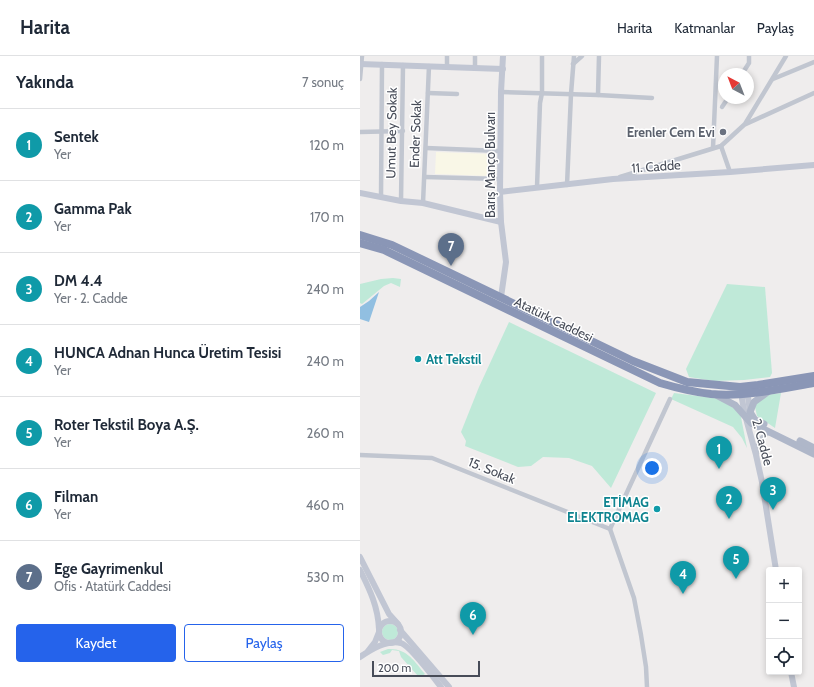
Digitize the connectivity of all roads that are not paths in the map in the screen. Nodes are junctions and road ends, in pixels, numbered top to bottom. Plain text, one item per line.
1 (362, 56) edge
2 (448, 56) edge
3 (475, 56) edge
4 (503, 56) edge
5 (542, 56) edge
6 (574, 56) edge
7 (582, 56) edge
8 (599, 56) edge
9 (717, 56) edge
10 (749, 56) edge
11 (786, 56) edge
12 (814, 62) edge
13 (361, 64) edge
14 (382, 64) junction
15 (573, 64) junction
16 (403, 65) junction
17 (430, 66) junction
18 (447, 67) junction
19 (475, 68) junction
20 (746, 68) edge
21 (503, 69) junction
22 (360, 79) edge
23 (773, 79) junction
24 (501, 92) junction
25 (428, 93) junction
26 (542, 93) junction
27 (814, 93) edge
28 (457, 94) dead end
29 (571, 94) junction
30 (598, 95) junction
31 (652, 98) dead end
32 (724, 104) edge
33 (722, 107) dead end
34 (745, 124) junction
35 (382, 131) junction
36 (403, 131) junction
37 (360, 132) edge
38 (721, 146) junction
39 (426, 148) junction
40 (713, 148) junction
41 (500, 151) junction
42 (814, 165) edge
43 (730, 172) junction
44 (424, 177) junction
45 (500, 179) junction
46 (613, 179) junction
47 (567, 185) junction
48 (538, 187) junction
49 (500, 192) junction
50 (360, 193) edge
51 (381, 197) junction
52 (401, 201) junction
53 (423, 203) junction
54 (501, 222) junction
55 (360, 231) edge
56 (360, 235) edge
57 (360, 244) edge
58 (392, 245) junction
59 (501, 297) junction
60 (814, 376) edge
61 (814, 383) edge
62 (742, 390) junction
63 (772, 390) junction
64 (712, 394) junction
65 (670, 399) dead end
66 (747, 414) junction
67 (751, 424) junction
68 (770, 432) junction
69 (814, 448) edge
70 (814, 454) edge
71 (360, 455) edge
72 (756, 455) junction
73 (610, 529) junction
74 (360, 557) edge
75 (776, 567) edge
76 (360, 570) edge
77 (399, 627) junction
78 (379, 631) junction
79 (392, 643) junction
80 (367, 652) junction
81 (360, 657) edge
82 (792, 675) edge
83 (441, 687) edge
84 (449, 687) edge
85 (647, 687) edge
86 (794, 687) edge

1 - 13 street
2 - 18 street
3 - 19 street
4 - 21 street, Barış Manço Bulvarı
5 - 26 street
6 - 15 street
7 - 15 street
8 - 30 street
9 - 40 street
10 - 20 street
11 - 23 street
12 - 23 street
13 - 14 street
13 - 22 street
14 - 16 street
14 - 35 street
15 - 29 street
16 - 17 street
16 - 36 street, Umut Bey Sokak
17 - 18 street
17 - 25 street, Ender Sokak
18 - 19 street
19 - 21 street
21 - 24 street, Barış Manço Bulvarı
23 - 34 street
24 - 26 street
24 - 41 street, Barış Manço Bulvarı
25 - 28 street
25 - 39 street, Ender Sokak
26 - 29 street
26 - 48 street
27 - 34 street
29 - 30 street
29 - 47 street
30 - 31 street
32 - 33 street
34 - 38 street
35 - 36 street
35 - 37 street
35 - 51 street
36 - 52 street, Umut Bey Sokak
38 - 40 street
38 - 43 street
39 - 41 street
39 - 44 street, Ender Sokak
40 - 46 street
41 - 45 street, Barış Manço Bulvarı
42 - 43 street, 11. Cadde
43 - 46 street, 11. Cadde
44 - 45 street
44 - 53 street, Ender Sokak
45 - 49 street, Barış Manço Bulvarı
46 - 47 street, 11. Cadde
47 - 48 street, 11. Cadde
48 - 49 street, 11. Cadde
49 - 54 street, Barış Manço Bulvarı
50 - 51 street
51 - 52 street
52 - 53 street
53 - 54 street
54 - 59 street, Barış Manço Bulvarı
55 - 58 highway
56 - 58 highway
57 - 64 highway, Atatürk Caddesi
58 - 59 highway
59 - 62 highway
60 - 62 highway
61 - 63 highway
62 - 63 highway
62 - 64 highway, Atatürk Caddesi
62 - 66 street
63 - 66 main road
64 - 66 main road
65 - 73 street
66 - 67 main road
67 - 68 main road
67 - 69 main road
67 - 72 street, 2. Cadde
68 - 70 main road
68 - 72 street
71 - 73 street, 15. Sokak
72 - 75 street, 2. Cadde
73 - 85 street
74 - 77 street
76 - 78 street
77 - 78 street
77 - 79 street
77 - 84 street
78 - 79 street
78 - 80 street
79 - 80 street
79 - 83 street
80 - 81 street
82 - 86 street

